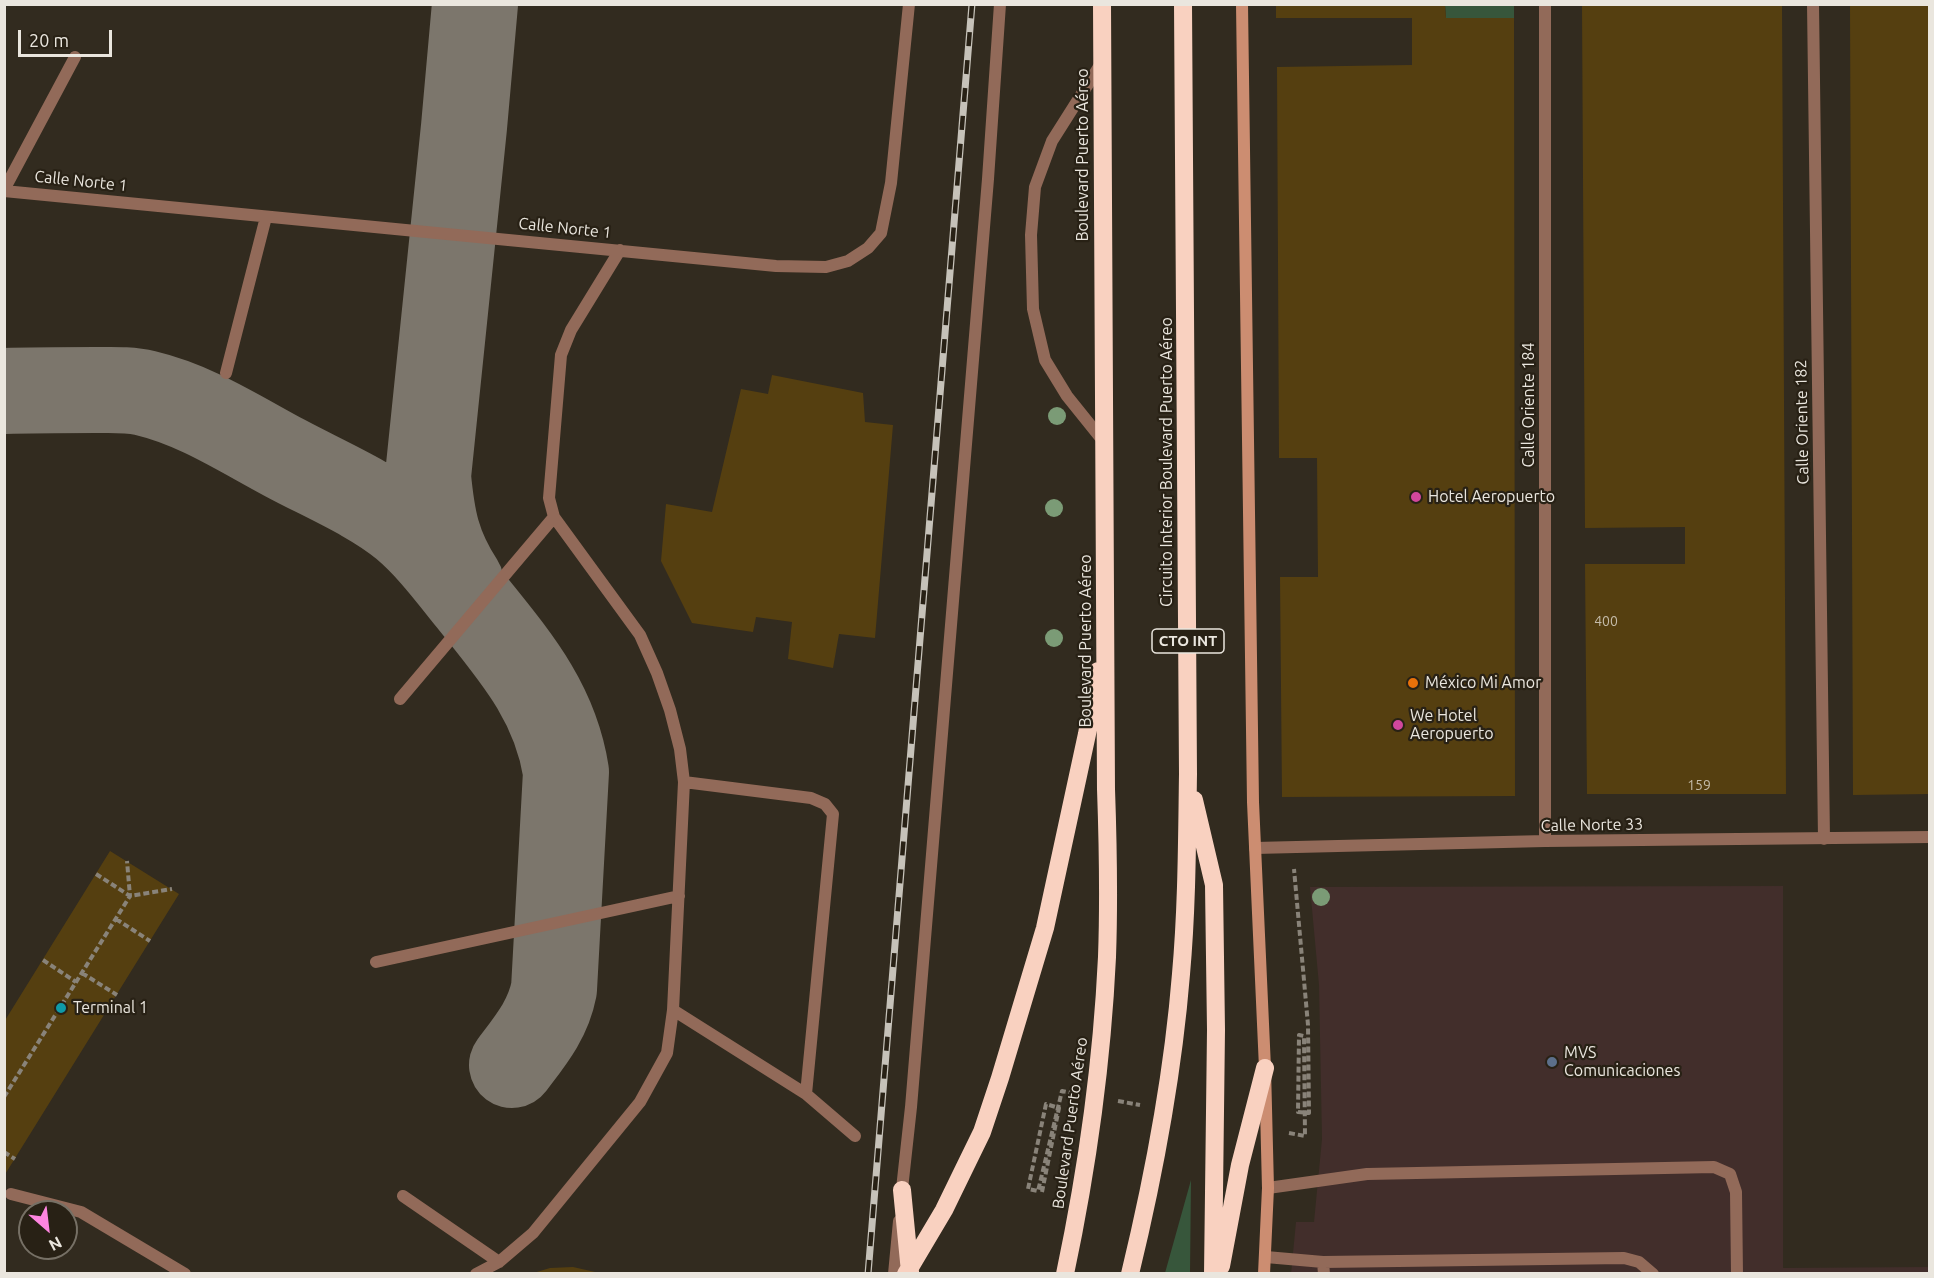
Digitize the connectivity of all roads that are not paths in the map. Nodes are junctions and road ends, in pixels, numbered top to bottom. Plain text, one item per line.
1 (909, 4) edge
2 (1000, 4) edge
3 (1102, 4) edge
4 (1183, 4) edge
5 (1242, 4) edge
6 (1545, 4) edge
7 (1813, 4) edge
8 (75, 57) dead end
9 (1102, 61) junction
10 (4, 191) edge
11 (266, 217) junction
12 (620, 250) junction
13 (226, 373) dead end
14 (1104, 442) junction
15 (554, 517) junction
16 (1106, 625) junction
17 (400, 699) dead end
18 (1188, 774) junction
19 (684, 782) junction
20 (1929, 837) edge
21 (1824, 839) junction
22 (1545, 841) junction
23 (1255, 848) junction
24 (679, 896) junction
25 (376, 962) dead end
26 (673, 1010) junction
27 (1265, 1068) junction
28 (806, 1094) junction
29 (855, 1136) dead end
30 (1268, 1188) junction
31 (902, 1191) junction
32 (11, 1194) dead end
33 (404, 1196) dead end
34 (1266, 1257) junction
35 (499, 1262) junction
36 (1324, 1268) edge
37 (185, 1274) edge
38 (476, 1274) edge
39 (894, 1274) edge
40 (908, 1274) edge
41 (1065, 1274) edge
42 (1130, 1274) edge
43 (1213, 1274) edge
44 (1219, 1274) edge
45 (1264, 1274) edge
46 (1653, 1274) edge
47 (1737, 1274) edge

1 - 12 street, Calle Norte 1
2 - 31 street
3 - 9 highway, Boulevard Puerto Aéreo
4 - 18 highway, Circuito Interior Boulevard Puerto Aéreo / CTO INT
5 - 23 main road
6 - 22 street, Calle Oriente 184
7 - 21 street, Calle Oriente 182
8 - 10 street
9 - 14 highway, Boulevard Puerto Aéreo
9 - 14 street
10 - 11 street, Calle Norte 1
11 - 12 street, Calle Norte 1
11 - 13 street
12 - 15 street
14 - 16 highway, Boulevard Puerto Aéreo
15 - 17 street
15 - 19 street
16 - 40 highway
16 - 41 highway, Boulevard Puerto Aéreo
18 - 42 highway, Circuito Interior Boulevard Puerto Aéreo / CTO INT
18 - 43 highway
19 - 24 street
19 - 28 street
20 - 21 street, Calle Norte 33
21 - 22 street, Calle Norte 33
22 - 23 street, Calle Norte 33
23 - 27 main road
24 - 25 street
24 - 26 street
26 - 28 street
26 - 35 street
27 - 30 main road
27 - 44 highway
28 - 29 street
30 - 34 main road
30 - 47 street
31 - 39 street
31 - 40 highway
32 - 37 street
33 - 35 street
34 - 36 street
34 - 45 main road
35 - 38 street
36 - 46 street

